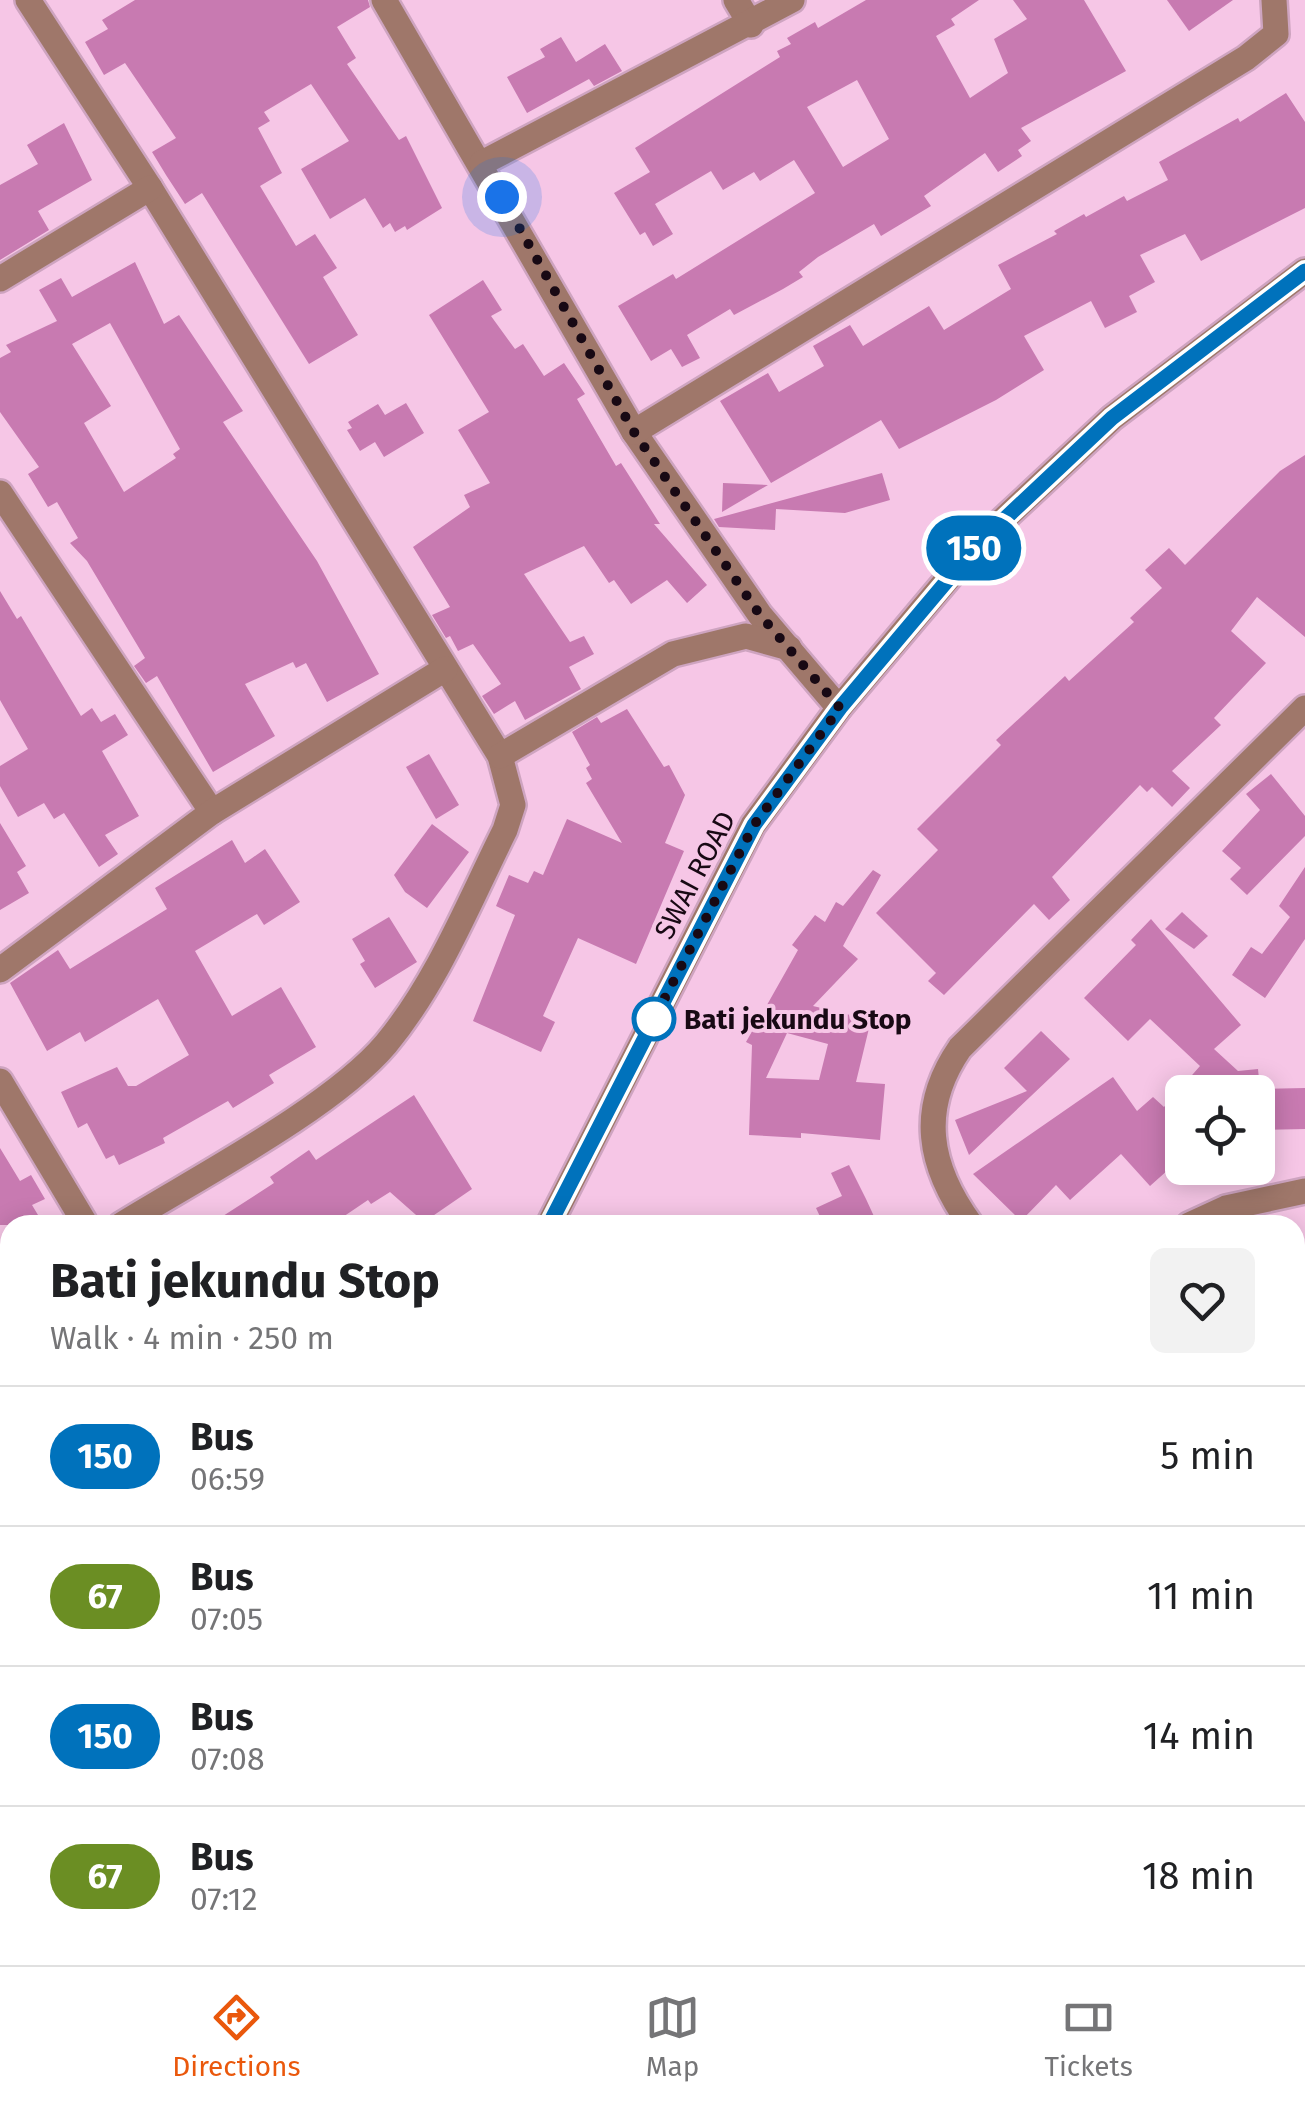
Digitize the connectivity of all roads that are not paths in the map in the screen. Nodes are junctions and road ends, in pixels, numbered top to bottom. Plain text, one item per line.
1 (28, 0) edge
2 (384, 0) edge
3 (736, 0) edge
4 (792, 0) edge
5 (1274, 0) edge
6 (751, 26) junction
7 (482, 163) junction
8 (150, 188) junction
9 (1305, 271) edge
10 (0, 279) edge
11 (634, 432) junction
12 (0, 494) edge
13 (789, 648) junction
14 (445, 669) junction
15 (840, 708) junction
16 (1305, 708) edge
17 (500, 756) junction
18 (212, 812) junction
19 (0, 970) edge
20 (0, 1081) edge
21 (1305, 1191) edge
22 (1276, 1198) junction
23 (80, 1215) edge
24 (137, 1215) edge
25 (554, 1215) edge
26 (964, 1215) edge
27 (1210, 1215) edge
28 (1277, 1215) edge

1 - 8 street
2 - 7 street
3 - 6 street
4 - 6 street
5 - 11 street
6 - 7 street
7 - 11 street
8 - 10 street
8 - 14 street
9 - 15 street, SWAI ROAD
11 - 13 street
12 - 18 street
13 - 15 street
13 - 17 street
14 - 17 street
14 - 18 street
15 - 25 street, SWAI ROAD
16 - 26 street
17 - 24 street
18 - 19 street
20 - 23 street
21 - 22 street
22 - 27 street
22 - 28 street

